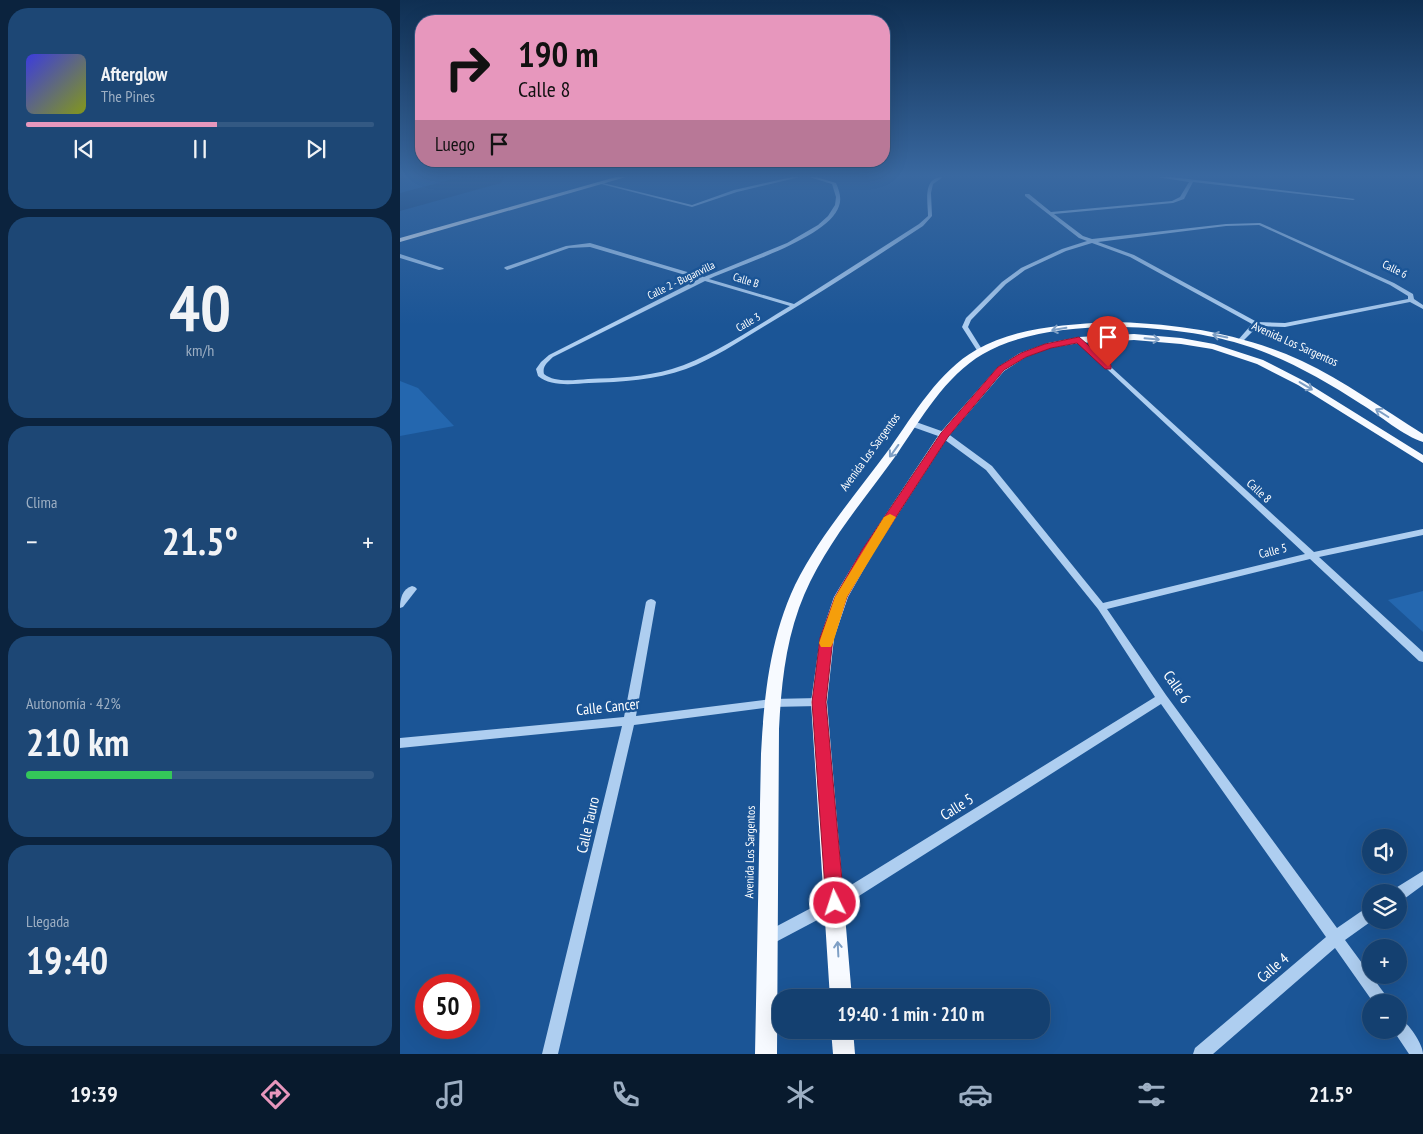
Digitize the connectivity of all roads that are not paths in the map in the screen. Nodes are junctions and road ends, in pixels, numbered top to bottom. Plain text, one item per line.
1 (422, 226) edge
2 (446, 226) edge
3 (819, 226) edge
4 (919, 226) edge
5 (1065, 226) edge
6 (1222, 226) edge
7 (1267, 226) edge
8 (400, 232) edge
9 (400, 240) edge
10 (1092, 241) junction
11 (574, 245) joint
12 (400, 256) edge
13 (507, 268) dead end
14 (441, 269) dead end
15 (705, 278) junction
16 (1411, 300) junction
17 (796, 306) junction
18 (1423, 307) edge
19 (1256, 324) junction
20 (1079, 340) junction
21 (1242, 340) junction
22 (980, 351) junction
23 (547, 381) joint
24 (914, 424) junction
25 (944, 435) junction
26 (1423, 439) edge
27 (1423, 460) edge
28 (1423, 532) edge
29 (1310, 556) junction
30 (412, 589) dead end
31 (651, 602) dead end
32 (400, 605) edge
33 (1101, 607) junction
34 (1423, 658) edge
35 (1162, 698) junction
36 (819, 702) junction
37 (771, 703) junction
38 (629, 721) junction
39 (400, 743) edge
40 (1423, 877) edge
41 (1407, 888) edge
42 (835, 903) junction
43 (1362, 919) edge
44 (1336, 937) junction
45 (767, 939) junction
46 (840, 989) edge
47 (1376, 994) edge
48 (1407, 1038) edge
49 (843, 1039) edge
50 (550, 1054) edge
51 (766, 1054) edge
52 (844, 1054) edge
53 (1201, 1054) edge
54 (1418, 1054) edge

1 - 8 main road
2 - 9 main road
3 - 15 street, Calle 2 - Buganvilla
4 - 17 street, Calle 3
5 - 10 street
6 - 10 street
7 - 16 street, Calle 6
10 - 19 street
10 - 22 street
11 - 13 street
11 - 15 street, Calle B
12 - 14 street
15 - 17 street, Calle B
15 - 23 street, Calle 2 - Buganvilla
16 - 18 street
16 - 19 street
17 - 23 street, Calle 3
19 - 21 street
20 - 25 main road
20 -> 27 main road
20 - 29 street, Calle 8
21 -> 22 main road, Avenida Los Sargentos
26 -> 21 main road, Avenida Los Sargentos
22 - 24 main road, Avenida Los Sargentos
24 - 25 street, Calle 6
24 -> 37 main road, Avenida Los Sargentos
25 - 33 street, Calle 6
25 - 36 main road
28 - 29 street, Calle 5
29 - 33 street, Calle 5
29 - 34 street, Calle 8
30 - 32 street
31 - 38 street, Calle Tauro
33 - 35 street, Calle 6
35 - 42 street, Calle 5
35 - 44 street, Calle 6
36 - 37 street, Calle Cancer
36 - 42 main road
37 - 38 street, Calle Cancer
37 - 45 main road, Avenida Los Sargentos
38 - 39 street, Calle Cancer
38 - 50 street, Calle Tauro
40 - 41 street
42 - 45 street, Calle 5
46 -> 42 main road
43 - 44 street, Calle 4
44 - 47 street, Calle 6
44 - 53 street, Calle 4
45 - 51 main road, Avenida Los Sargentos
48 - 54 street
49 - 52 main road

